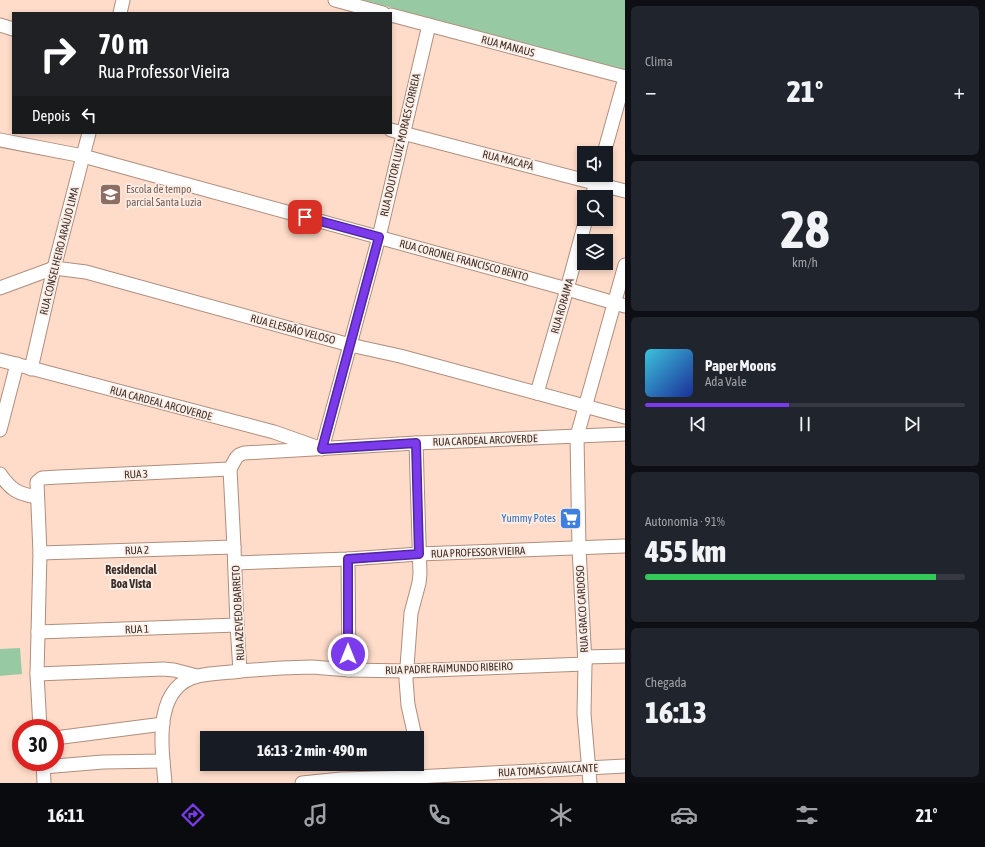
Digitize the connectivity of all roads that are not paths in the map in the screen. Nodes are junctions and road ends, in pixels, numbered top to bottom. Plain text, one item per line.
1 (123, 0) edge
2 (335, 0) edge
3 (120, 12) edge
4 (379, 12) edge
5 (392, 15) edge
6 (0, 25) edge
7 (429, 25) junction
8 (12, 28) edge
9 (625, 77) edge
10 (397, 131) edge
11 (89, 134) edge
12 (0, 140) edge
13 (606, 146) edge
14 (83, 156) junction
15 (577, 173) edge
16 (606, 182) edge
17 (625, 190) edge
18 (584, 226) edge
19 (379, 237) junction
20 (625, 265) edge
21 (54, 268) junction
22 (0, 288) edge
23 (568, 289) junction
24 (620, 305) edge
25 (350, 345) junction
26 (0, 360) edge
27 (17, 364) junction
28 (31, 369) junction
29 (537, 393) junction
30 (586, 406) junction
31 (625, 417) edge
32 (0, 430) edge
33 (625, 434) edge
34 (577, 436) junction
35 (416, 443) junction
36 (322, 449) junction
37 (232, 465) junction
38 (0, 474) edge
39 (37, 498) junction
40 (625, 546) edge
41 (234, 547) junction
42 (579, 548) junction
43 (40, 554) junction
44 (419, 554) junction
45 (348, 559) junction
46 (235, 564) junction
47 (237, 625) junction
48 (38, 632) junction
49 (625, 656) edge
50 (585, 660) junction
51 (348, 670) junction
52 (240, 671) junction
53 (407, 671) junction
54 (37, 674) junction
55 (197, 676) junction
56 (40, 719) edge
57 (163, 724) junction
58 (414, 731) edge
59 (64, 737) edge
60 (163, 761) junction
61 (64, 764) edge
62 (625, 766) edge
63 (589, 767) junction
64 (43, 771) edge
65 (416, 780) edge
66 (44, 783) edge
67 (165, 783) edge
68 (302, 783) edge
69 (590, 783) edge

1 - 3 street
2 - 4 street
5 - 7 street, RUA MANAUS
6 - 8 street
7 - 9 street, RUA MANAUS
7 - 10 street, RUA DOUTOR LUIZ MORAES CORREIA
9 - 13 street
10 - 15 street, RUA MACAPÁ
10 - 19 street, RUA DOUTOR LUIZ MORAES CORREIA
11 - 14 street, RUA CONSELHEIRO ARAÚJO LIMA
12 - 14 street, RUA CORONEL FRANCISCO BENTO
14 - 19 street, RUA CORONEL FRANCISCO BENTO
14 - 21 street, RUA CONSELHEIRO ARAÚJO LIMA
16 - 17 street, RUA MACAPÁ
18 - 23 street, RUA RORAIMA
19 - 23 street, RUA CORONEL FRANCISCO BENTO
19 - 25 street, RUA DOUTOR LUIZ MORAES CORREIA
20 - 24 street, RUA GRACO CARDOSO
21 - 22 street
21 - 25 street, RUA ELESBÃO VELOSO
21 - 28 street, RUA CONSELHEIRO ARAÚJO LIMA
23 - 24 street, RUA CORONEL FRANCISCO BENTO
23 - 29 street, RUA RORAIMA
24 - 30 street, RUA GRACO CARDOSO
25 - 29 street, RUA ELESBÃO VELOSO
25 - 36 street, RUA DOUTOR LUIZ MORAES CORREIA
26 - 27 street, RUA CARDEAL ARCOVERDE
27 - 28 street, RUA CARDEAL ARCOVERDE
27 - 32 street
28 - 36 street, RUA CARDEAL ARCOVERDE
29 - 30 street, RUA ELESBÃO VELOSO
30 - 31 street, RUA ELESBÃO VELOSO
30 - 34 street, RUA GRACO CARDOSO
33 - 34 street, RUA CARDEAL ARCOVERDE
34 - 35 street, RUA CARDEAL ARCOVERDE
34 - 42 street, RUA GRACO CARDOSO
35 - 36 street, RUA CARDEAL ARCOVERDE
35 - 44 street
36 - 37 street, RUA CARDEAL ARCOVERDE
37 - 39 street, RUA 3
37 - 41 street, RUA AZEVEDO BARRETO
38 - 39 street
39 - 43 street
40 - 42 street, RUA PROFESSOR VIEIRA
41 - 43 street, RUA 2
41 - 46 street, RUA AZEVEDO BARRETO
42 - 44 street, RUA PROFESSOR VIEIRA
42 - 50 street, RUA GRACO CARDOSO
43 - 48 street
44 - 45 street, RUA PROFESSOR VIEIRA
44 - 53 street
45 - 46 street, RUA PROFESSOR VIEIRA
45 - 51 street
46 - 47 street, RUA AZEVEDO BARRETO
47 - 48 street, RUA 1
47 - 52 street, RUA AZEVEDO BARRETO
48 - 54 street
49 - 50 street, RUA PADRE RAIMUNDO RIBEIRO
50 - 53 street, RUA PADRE RAIMUNDO RIBEIRO
50 - 63 street, RUA GRACO CARDOSO
51 - 52 street, RUA PADRE RAIMUNDO RIBEIRO
51 - 53 street, RUA PADRE RAIMUNDO RIBEIRO
52 - 55 street, RUA AZEVEDO BARRETO
53 - 58 street
54 - 55 street
54 - 56 street
55 - 57 street, RUA AZEVEDO BARRETO
57 - 59 street
57 - 60 street, RUA AZEVEDO BARRETO
60 - 61 street
60 - 67 street, RUA AZEVEDO BARRETO
62 - 63 street, RUA TOMÁS CAVALCANTE
63 - 65 street, RUA TOMÁS CAVALCANTE
63 - 69 street, RUA GRACO CARDOSO
64 - 66 street
65 - 68 street, RUA TOMÁS CAVALCANTE

